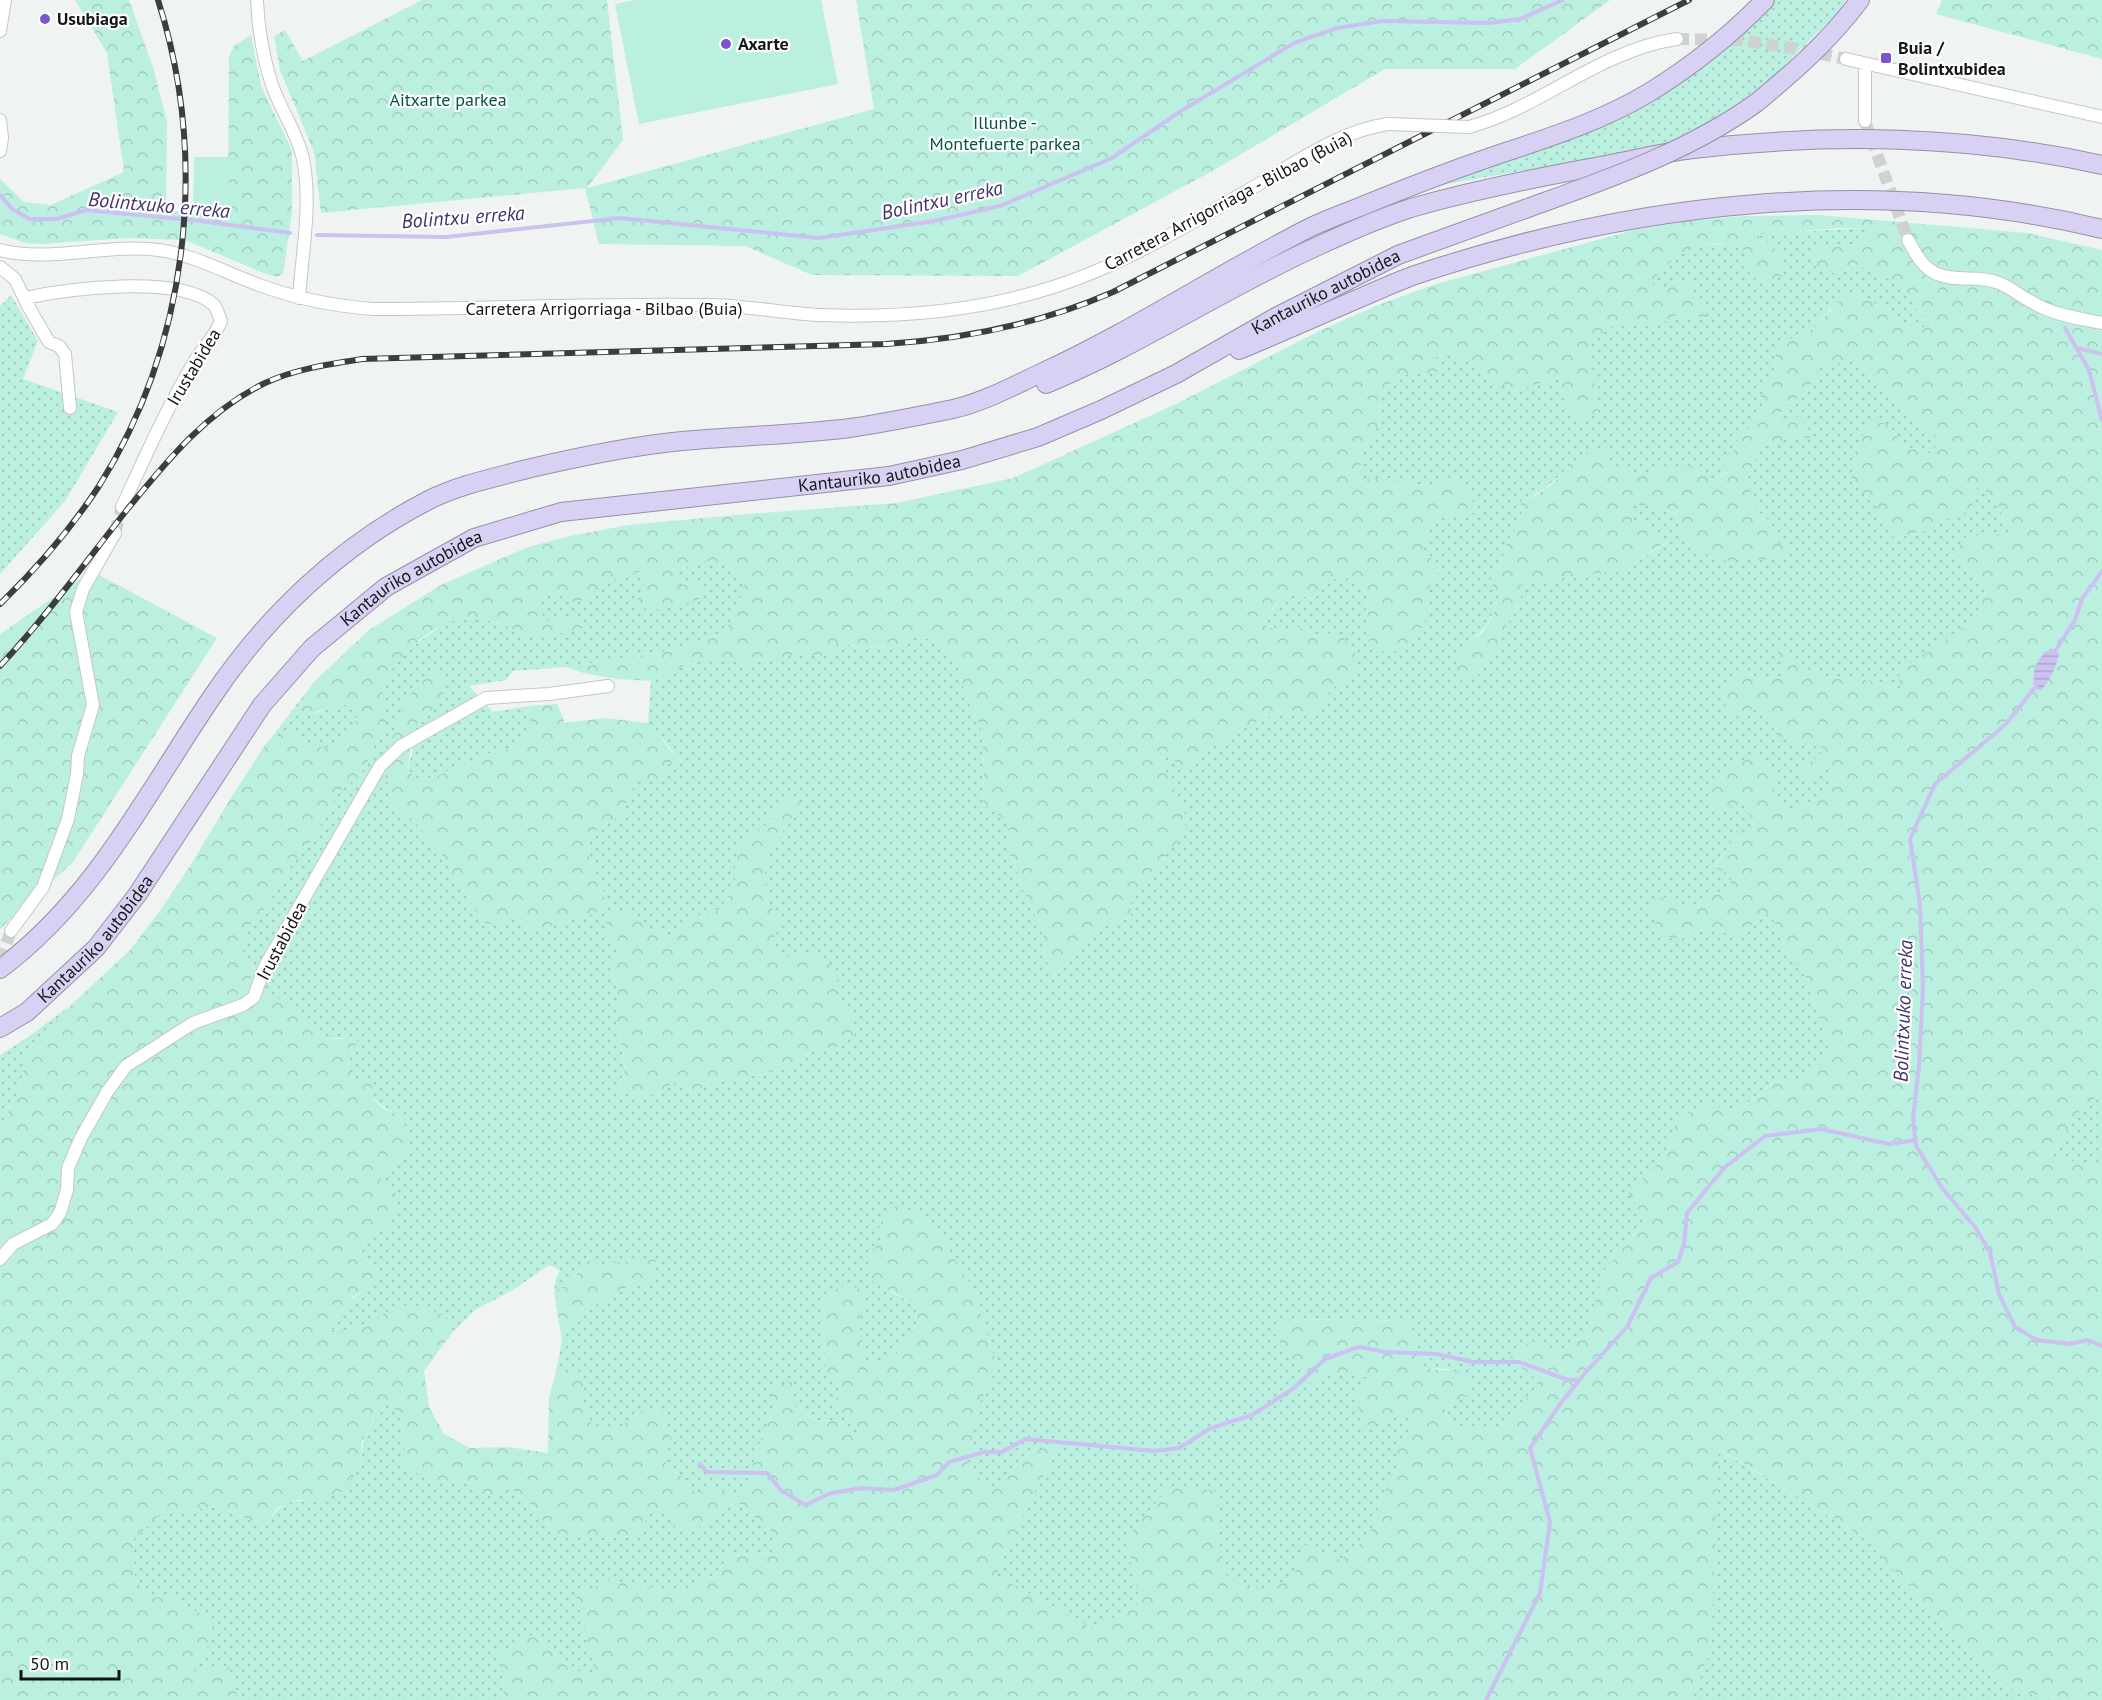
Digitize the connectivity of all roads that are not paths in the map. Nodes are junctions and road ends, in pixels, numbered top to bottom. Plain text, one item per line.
1 (5, 0) edge
2 (257, 0) edge
3 (1765, 0) edge
4 (1860, 0) edge
5 (0, 31) edge
6 (1677, 39) tunnel mouth
7 (1846, 59) tunnel mouth
8 (1865, 64) junction
9 (2102, 117) edge
10 (0, 120) edge
11 (1865, 121) tunnel mouth
12 (0, 151) edge
13 (2102, 165) edge
14 (2102, 229) edge
15 (1908, 240) tunnel mouth
16 (0, 250) edge
17 (0, 267) edge
18 (25, 298) junction
19 (299, 298) junction
20 (2102, 323) edge
21 (1176, 374) junction
22 (972, 404) junction
23 (70, 408) dead end
24 (122, 507) tunnel mouth
25 (115, 533) tunnel mouth
26 (608, 686) dead end
27 (11, 931) tunnel mouth
28 (0, 969) edge
29 (0, 1028) edge
30 (0, 1259) edge

1 - 5 street
2 - 19 street
3 - 22 highway
4 - 21 highway, Kantauriko autobidea, bridge
6 - 19 street, Carretera Arrigorriaga - Bilbao (Buia), bridge
7 - 8 street
8 - 9 street
8 - 11 street
10 - 12 street
13 - 22 highway
14 - 21 highway
15 - 20 street
16 - 19 street, Carretera Arrigorriaga - Bilbao (Buia)
17 - 18 street
18 - 23 street
18 - 24 street, Irustabidea
21 - 29 highway, Kantauriko autobidea
22 - 28 highway
25 - 27 street
26 - 30 street, Irustabidea

